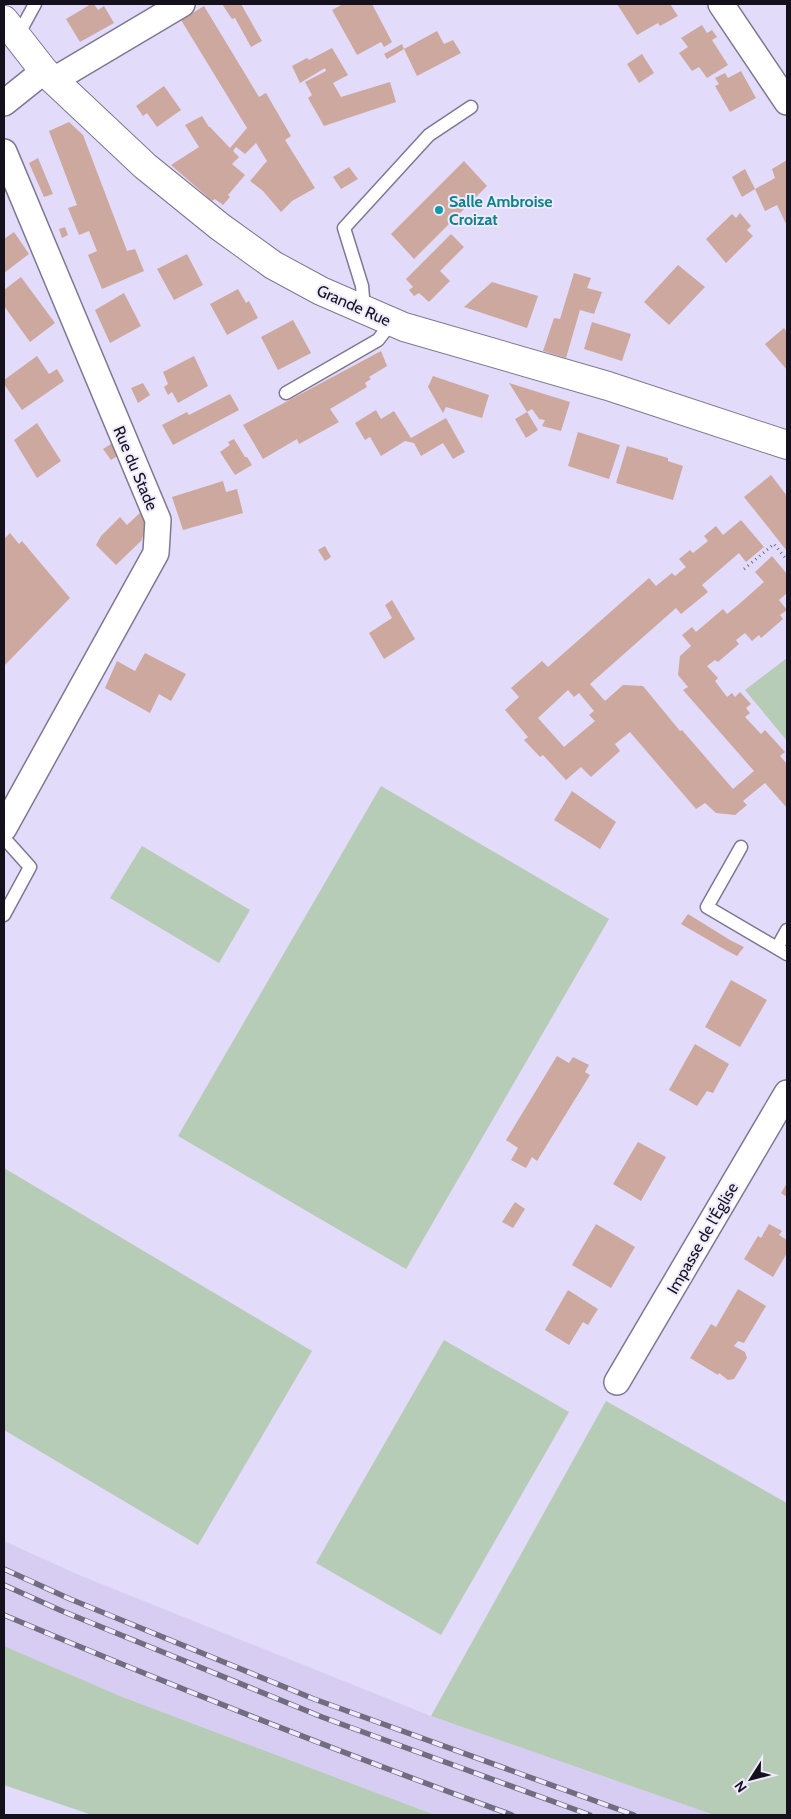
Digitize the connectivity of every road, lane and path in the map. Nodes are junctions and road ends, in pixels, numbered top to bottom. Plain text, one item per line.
1 (35, 4) edge
2 (182, 4) edge
3 (721, 4) edge
4 (10, 28) edge
5 (49, 76) junction
6 (787, 102) edge
7 (4, 103) edge
8 (471, 107) dead end
9 (4, 152) edge
10 (364, 310) junction
11 (392, 322) junction
12 (286, 393) dead end
13 (787, 445) edge
14 (787, 560) edge
15 (744, 569) dead end
16 (4, 828) edge
17 (4, 838) edge
18 (741, 847) dead end
19 (4, 915) edge
20 (787, 930) edge
21 (782, 951) edge
22 (787, 1093) edge
23 (617, 1382) dead end

1 - 4 lane
2 - 5 street
3 - 6 street
4 - 5 main road, Grande Rue
5 - 7 street
5 - 10 main road, Grande Rue
8 - 10 lane
9 - 16 street, Rue du Stade
10 - 11 main road, Grande Rue
11 - 12 lane
11 - 13 main road, Grande Rue
14 - 15 path
17 - 19 lane
18 - 21 lane
20 - 21 lane
22 - 23 street, Impasse de l'Église

